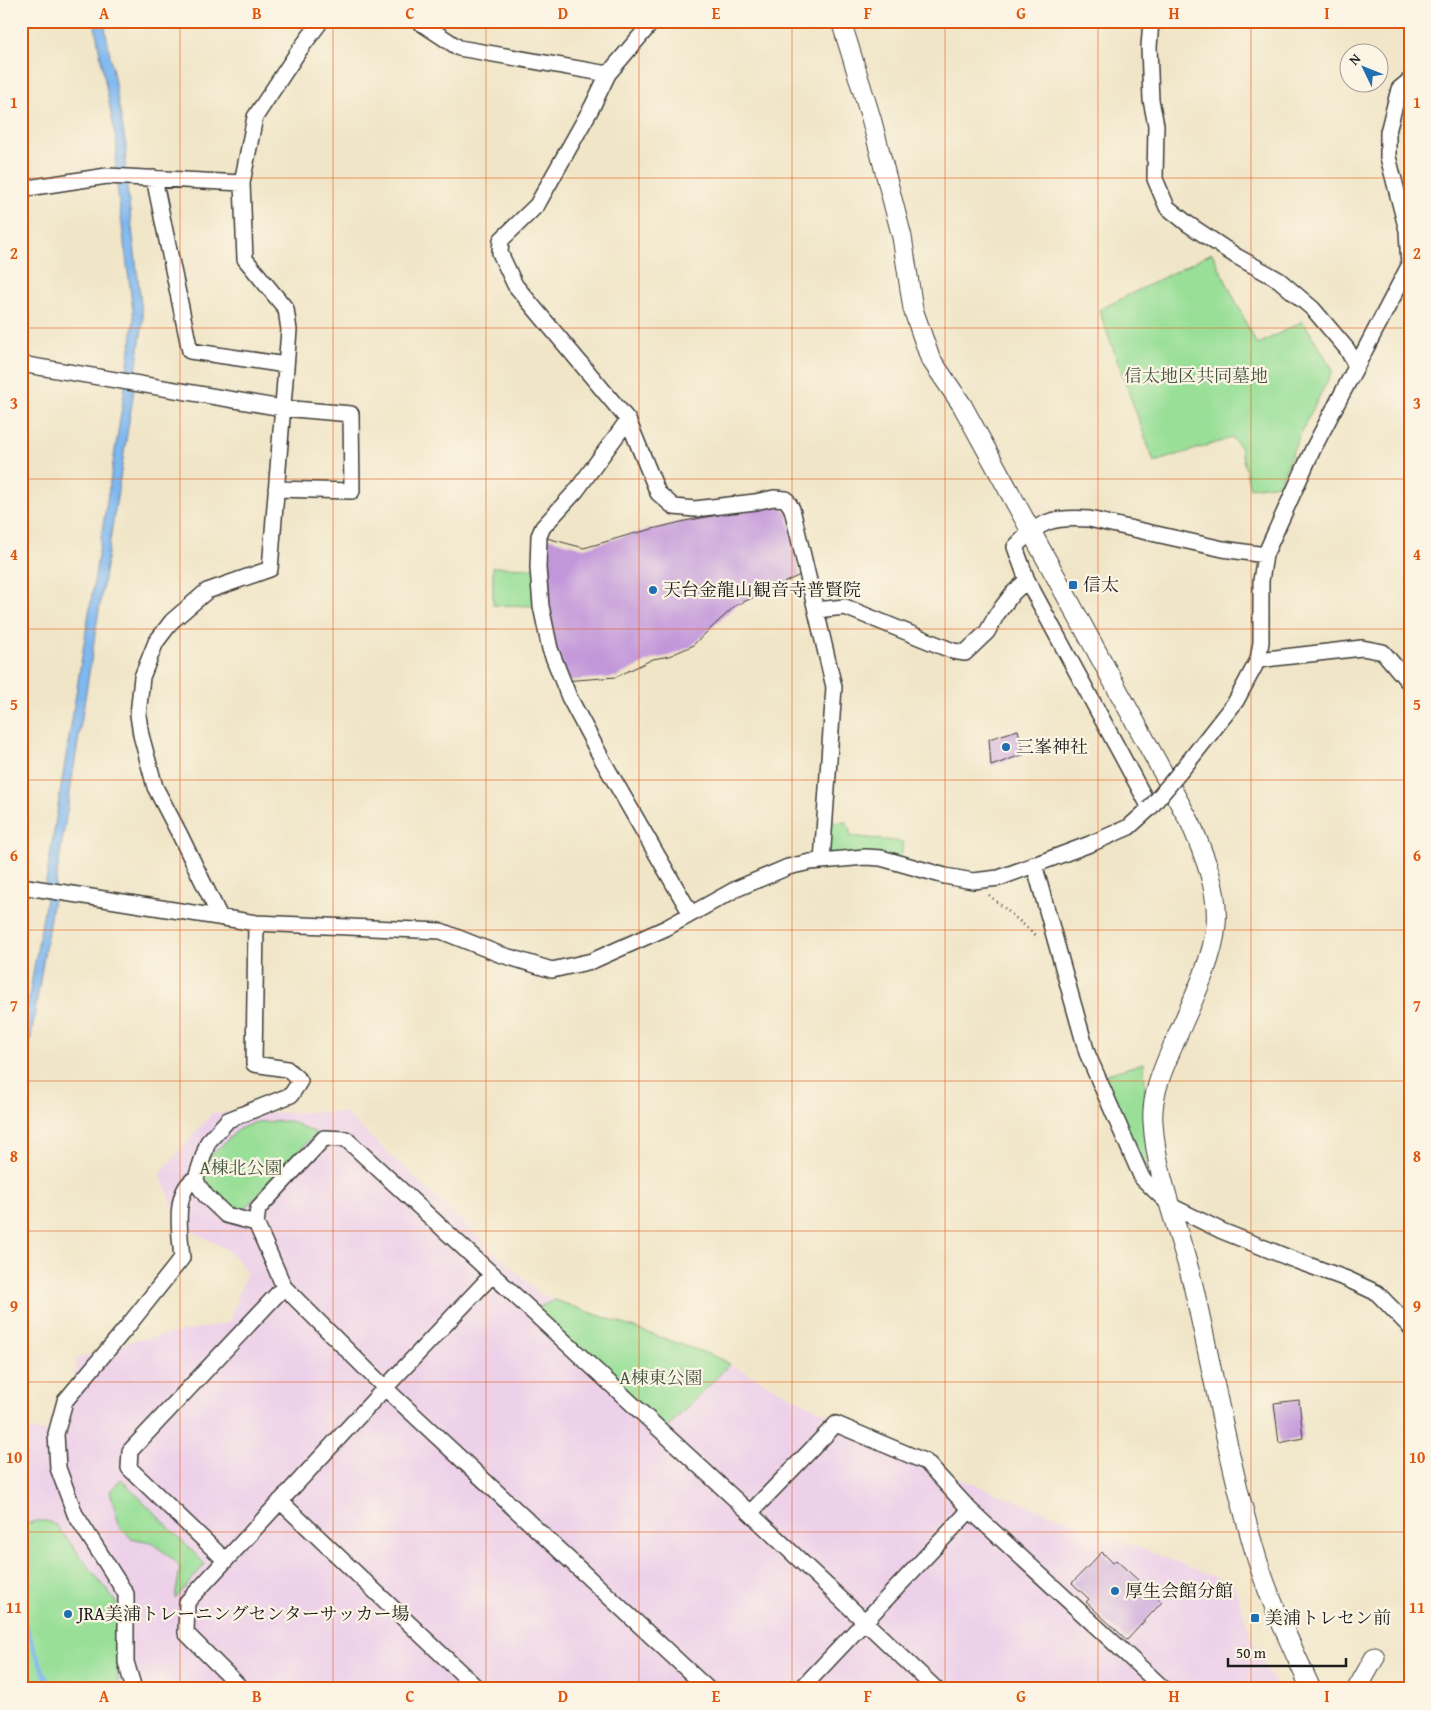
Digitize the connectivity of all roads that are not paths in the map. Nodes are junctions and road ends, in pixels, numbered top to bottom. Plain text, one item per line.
1 (321, 21) edge
2 (418, 21) edge
3 (653, 21) edge
4 (841, 21) edge
5 (1151, 21) edge
6 (608, 74) junction
7 (1410, 80) edge
8 (154, 178) junction
9 (242, 183) junction
10 (21, 189) edge
11 (21, 364) edge
12 (286, 365) junction
13 (1356, 366) junction
14 (282, 408) junction
15 (628, 420) junction
16 (276, 489) junction
17 (1030, 531) junction
18 (1265, 555) junction
19 (1027, 580) junction
20 (816, 610) junction
21 (1258, 660) junction
22 (1410, 684) edge
23 (1150, 808) junction
24 (822, 860) junction
25 (1034, 864) junction
26 (21, 886) edge
27 (691, 914) junction
28 (220, 917) junction
29 (256, 923) junction
30 (196, 1178) junction
31 (1171, 1206) junction
32 (256, 1223) junction
33 (493, 1274) junction
34 (284, 1287) junction
35 (1410, 1327) edge
36 (385, 1388) junction
37 (280, 1502) junction
38 (970, 1510) junction
39 (750, 1513) junction
40 (225, 1560) junction
41 (864, 1621) junction
42 (1375, 1657) dead end
43 (134, 1689) edge
44 (242, 1689) edge
45 (478, 1689) edge
46 (708, 1689) edge
47 (801, 1689) edge
48 (936, 1689) edge
49 (1164, 1689) edge
50 (1311, 1689) edge
51 (1357, 1689) edge

1 - 9 street
2 - 6 street
3 - 6 street
4 - 17 street
5 - 13 street
6 - 15 street
7 - 13 street
8 - 9 street
8 - 10 street
8 - 12 street
9 - 12 street
11 - 14 street
12 - 14 street
13 - 18 street
14 - 16 street
14 - 16 street
15 - 20 street
15 - 27 street
16 - 28 street
17 - 18 street
17 - 19 street
17 - 31 street
18 - 21 street
19 - 20 street
19 - 23 street
20 - 24 street
21 - 22 street
21 - 23 street, bridge
23 - 25 street
24 - 25 street
24 - 27 street
25 - 31 street
26 - 28 street
27 - 29 street
28 - 29 street
29 - 30 street
30 - 32 street
30 - 43 street
31 - 35 street
31 - 50 street
32 - 33 street
32 - 34 street
33 - 36 street
33 - 39 street
34 - 36 street
34 - 40 street
36 - 37 street
36 - 46 street
37 - 40 street
37 - 45 street
38 - 39 street
38 - 41 street
38 - 49 street
39 - 41 street
40 - 44 street
41 - 47 street
41 - 48 street
42 - 51 street

